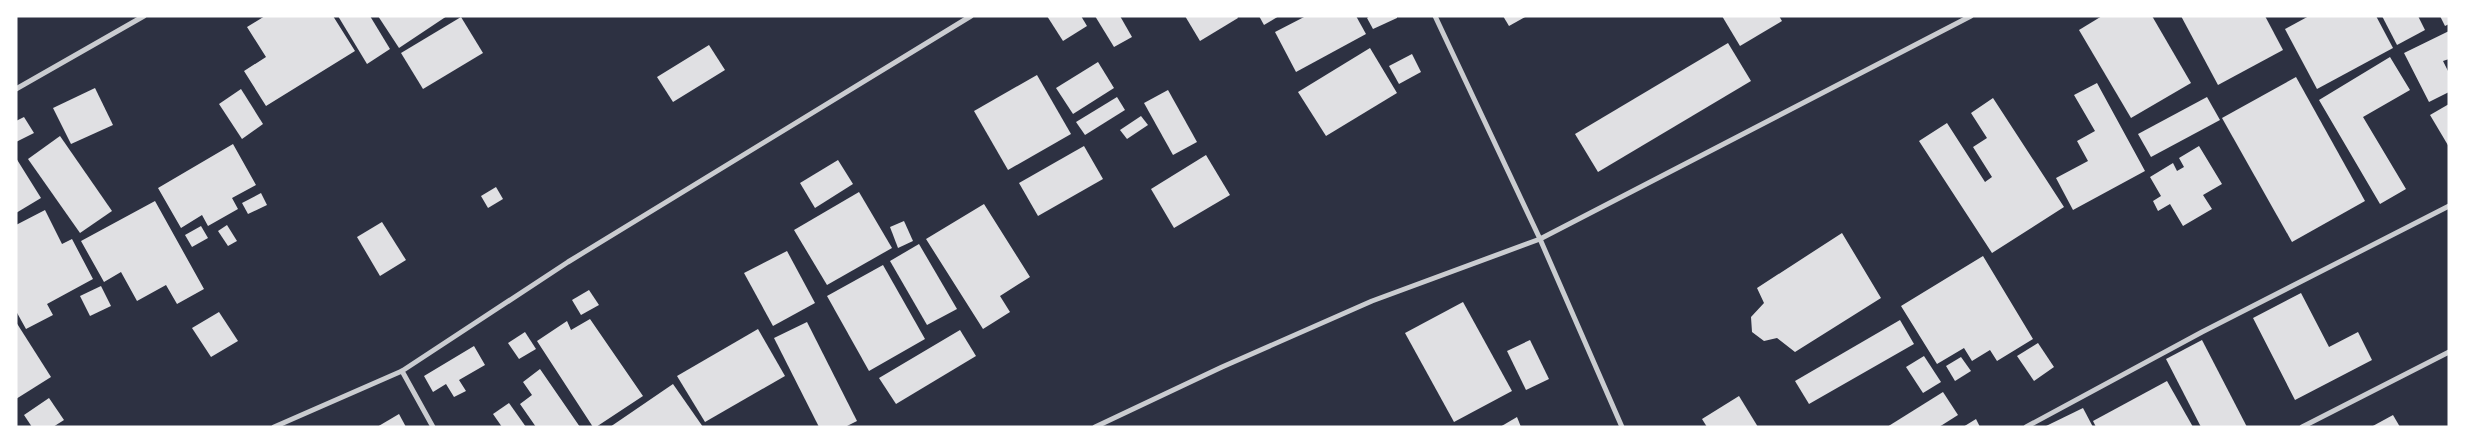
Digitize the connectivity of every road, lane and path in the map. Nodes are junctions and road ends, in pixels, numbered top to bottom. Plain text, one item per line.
1 (144, 16) edge
2 (971, 16) edge
3 (1435, 16) edge
4 (1971, 16) edge
5 (16, 89) edge
6 (2449, 206) edge
7 (1540, 239) junction
8 (2449, 352) edge
9 (402, 371) junction
10 (274, 427) edge
11 (434, 427) edge
12 (1095, 427) edge
13 (1622, 427) edge
14 (2026, 427) edge
15 (2302, 427) edge

1 - 5 street
2 - 9 street
3 - 7 street
4 - 7 street
6 - 14 street
7 - 12 street
7 - 13 street
8 - 15 street
9 - 10 street
9 - 11 street

